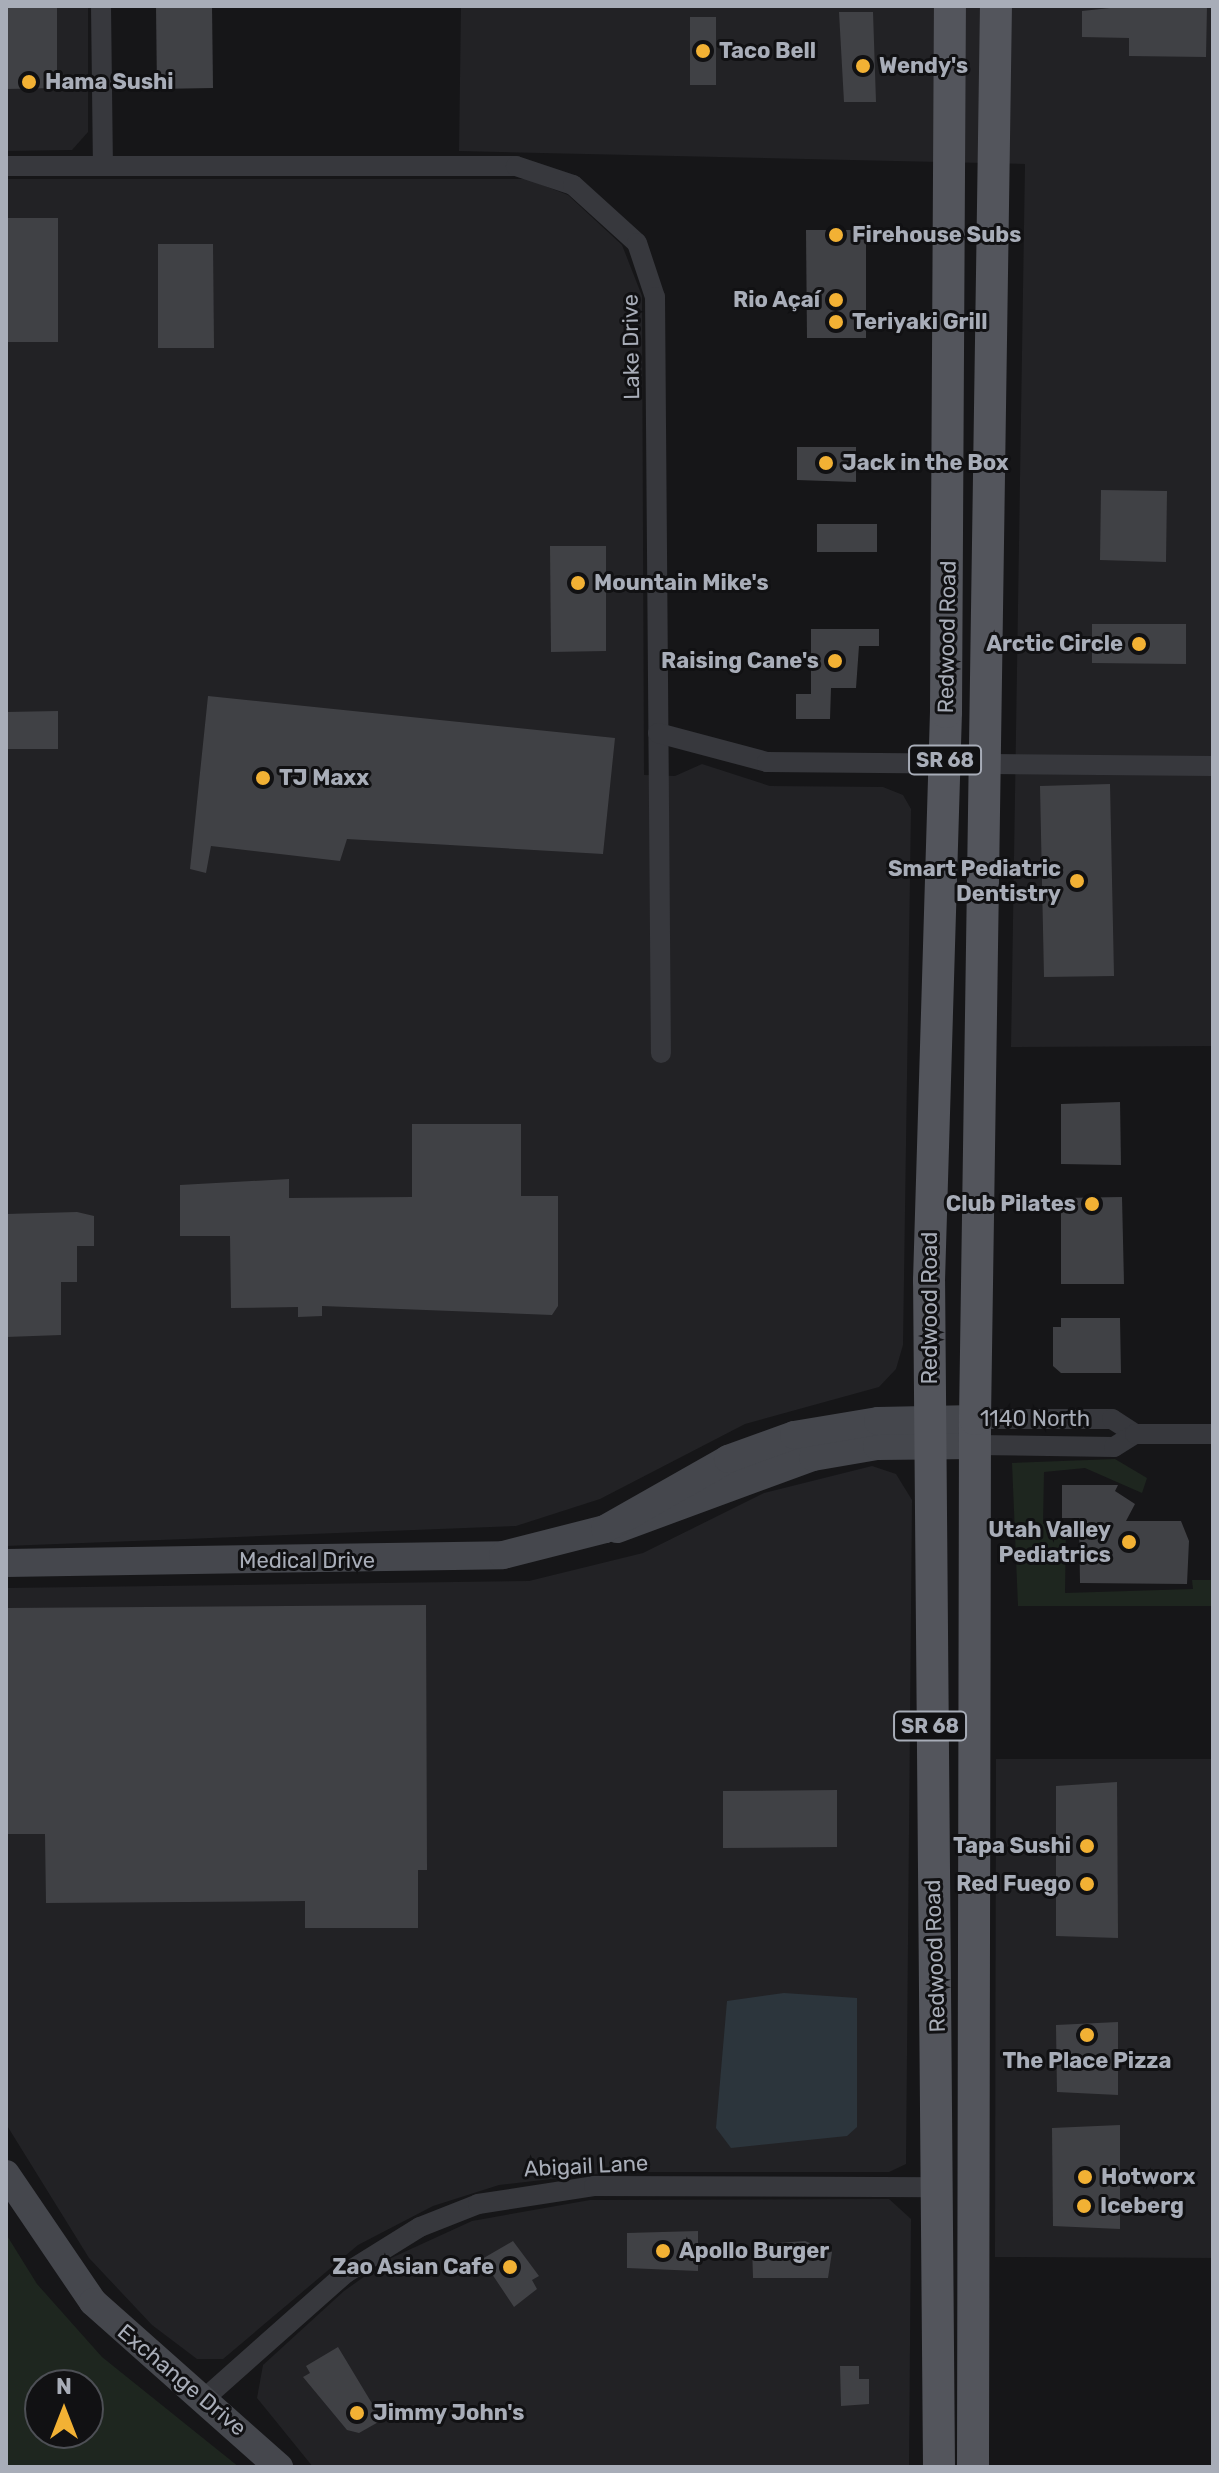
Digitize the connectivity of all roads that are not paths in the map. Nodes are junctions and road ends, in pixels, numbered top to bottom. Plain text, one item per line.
1 (101, 6) edge
2 (950, 6) edge
3 (996, 6) edge
4 (6, 166) edge
5 (103, 166) junction
6 (658, 733) junction
7 (945, 762) junction
8 (985, 762) junction
9 (1213, 766) edge
10 (661, 1053) dead end
11 (930, 1431) junction
12 (975, 1432) junction
13 (1135, 1434) junction
14 (1213, 1434) edge
15 (6, 1563) edge
16 (6, 2174) edge
17 (939, 2187) junction
18 (205, 2398) junction
19 (279, 2467) edge
20 (939, 2467) edge
21 (973, 2467) edge

1 - 5 street
2 - 7 main road, Redwood Road / SR 68
3 - 8 main road, Redwood Road / SR 68
4 - 5 street, Lake Drive
5 - 6 street, Lake Drive
6 - 7 street
6 - 10 street, Lake Drive
7 - 8 street
7 - 11 main road, Redwood Road / SR 68
8 - 9 street
8 - 12 main road, Redwood Road / SR 68
11 - 12 street, 1140 North
11 - 15 street, Medical Drive
11 - 17 main road, Redwood Road / SR 68
12 - 13 street, 1140 North
12 - 13 street, 1140 North
12 - 21 main road, Redwood Road / SR 68
13 - 14 street, 1140 North
16 - 18 street, Exchange Drive
17 - 18 street, Abigail Lane
17 - 20 main road, Redwood Road / SR 68
18 - 19 street, Exchange Drive

